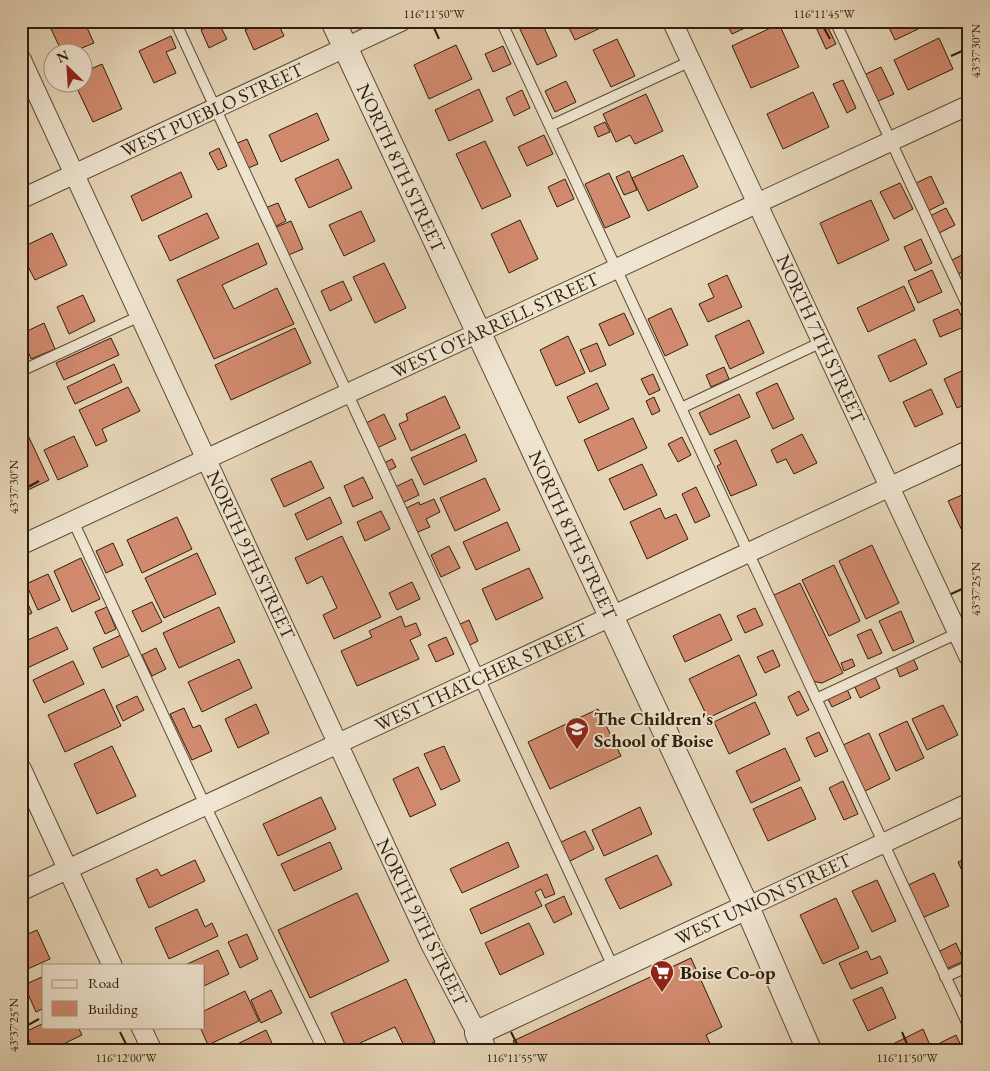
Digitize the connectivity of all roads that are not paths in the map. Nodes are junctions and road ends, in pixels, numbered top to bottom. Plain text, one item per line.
1 (175, 21) edge
2 (333, 21) edge
3 (402, 21) edge
4 (501, 21) edge
5 (672, 21) edge
6 (834, 21) edge
7 (345, 48) junction
8 (21, 59) edge
9 (691, 62) junction
10 (969, 105) edge
11 (215, 108) junction
12 (550, 126) junction
13 (891, 141) junction
14 (74, 174) junction
15 (21, 199) edge
16 (757, 203) junction
17 (616, 268) junction
18 (969, 310) edge
19 (140, 316) junction
20 (478, 333) junction
21 (822, 342) junction
22 (21, 371) edge
23 (347, 393) junction
24 (681, 408) junction
25 (969, 450) edge
26 (206, 459) junction
27 (889, 487) junction
28 (73, 521) junction
29 (21, 545) edge
30 (748, 553) junction
31 (611, 616) junction
32 (958, 632) junction
33 (969, 656) edge
34 (479, 678) junction
35 (816, 699) junction
36 (338, 743) junction
37 (21, 768) edge
38 (969, 803) edge
39 (205, 805) junction
40 (883, 843) junction
41 (68, 869) junction
42 (21, 890) edge
43 (746, 907) junction
44 (112, 964) edge
45 (969, 966) edge
46 (614, 969) junction
47 (945, 977) junction
48 (969, 1027) edge
49 (141, 1028) edge
50 (480, 1041) edge
51 (152, 1050) edge
52 (323, 1050) edge
53 (809, 1050) edge

1 - 11 lane
2 - 7 street, NORTH 8TH STREET
3 - 7 street, WEST PUEBLO STREET
4 - 12 lane
5 - 9 street, NORTH 7TH STREET
6 - 13 lane
7 - 11 street, WEST PUEBLO STREET
7 - 20 street, NORTH 8TH STREET
8 - 14 street, NORTH 9TH STREET
9 - 12 lane
9 - 16 street, NORTH 7TH STREET
10 - 13 street, WEST O'FARRELL STREET
11 - 14 street, WEST PUEBLO STREET
11 - 23 lane
12 - 17 lane
13 - 16 street, WEST O'FARRELL STREET
13 - 18 lane
14 - 15 street, WEST PUEBLO STREET
14 - 19 street, NORTH 9TH STREET
16 - 17 street, WEST O'FARRELL STREET
16 - 21 street, NORTH 7TH STREET
17 - 20 street, WEST O'FARRELL STREET
17 - 24 lane
19 - 22 lane
19 - 26 street, NORTH 9TH STREET
20 - 23 street, WEST O'FARRELL STREET
20 - 31 street, NORTH 8TH STREET
21 - 24 lane
21 - 27 street, NORTH 7TH STREET
23 - 26 street, WEST O'FARRELL STREET
23 - 34 lane
24 - 30 lane
25 - 27 street, WEST THATCHER STREET
26 - 28 street, WEST O'FARRELL STREET
26 - 36 street, NORTH 9TH STREET
27 - 30 street, WEST THATCHER STREET
27 - 32 street, NORTH 7TH STREET
28 - 29 street, WEST O'FARRELL STREET
28 - 39 lane
30 - 31 street, WEST THATCHER STREET
30 - 35 lane
31 - 34 street, WEST THATCHER STREET
31 - 43 street, NORTH 8TH STREET
32 - 33 street, NORTH 7TH STREET
32 - 35 lane
34 - 36 street, WEST THATCHER STREET
34 - 46 lane
35 - 40 lane
36 - 39 street, WEST THATCHER STREET
36 - 50 street, NORTH 9TH STREET
37 - 41 street
38 - 40 street, WEST UNION STREET
39 - 41 street, WEST THATCHER STREET
39 - 52 lane
40 - 43 street, WEST UNION STREET
40 - 47 lane
41 - 42 street, WEST THATCHER STREET
41 - 44 street
43 - 46 street, WEST UNION STREET
43 - 53 street, NORTH 8TH STREET
45 - 47 lane
46 - 50 street, WEST UNION STREET
47 - 48 lane
49 - 51 street

